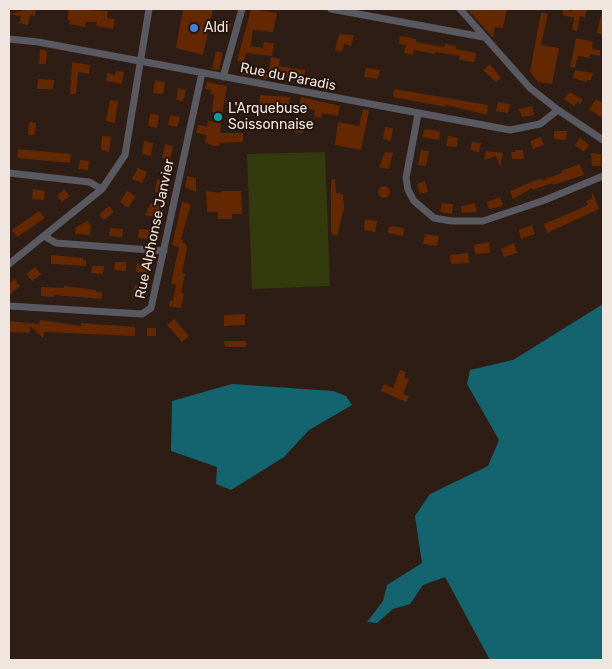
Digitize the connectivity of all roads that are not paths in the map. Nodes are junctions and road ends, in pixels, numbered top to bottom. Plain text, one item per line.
1 (149, 9) edge
2 (242, 9) edge
3 (331, 9) edge
4 (460, 9) edge
5 (484, 37) junction
6 (9, 40) edge
7 (141, 61) junction
8 (202, 73) junction
9 (223, 77) junction
10 (558, 110) junction
11 (418, 114) junction
12 (603, 140) edge
13 (9, 173) edge
14 (603, 176) edge
15 (102, 189) junction
16 (44, 236) junction
17 (164, 251) junction
18 (9, 264) edge
19 (9, 306) edge

1 - 7 street
2 - 9 street
3 - 5 street
4 - 5 street
5 - 10 street
6 - 7 street, Rue du Paradis
7 - 8 street, Rue du Paradis
7 - 15 street
8 - 9 street, Rue du Paradis
8 - 17 street, Rue Alphonse Janvier
9 - 11 street, Rue du Paradis
10 - 11 street, Rue du Paradis
10 - 12 street
11 - 14 street
13 - 15 street
15 - 16 street
16 - 17 street
16 - 18 street
17 - 19 street, Rue Alphonse Janvier

